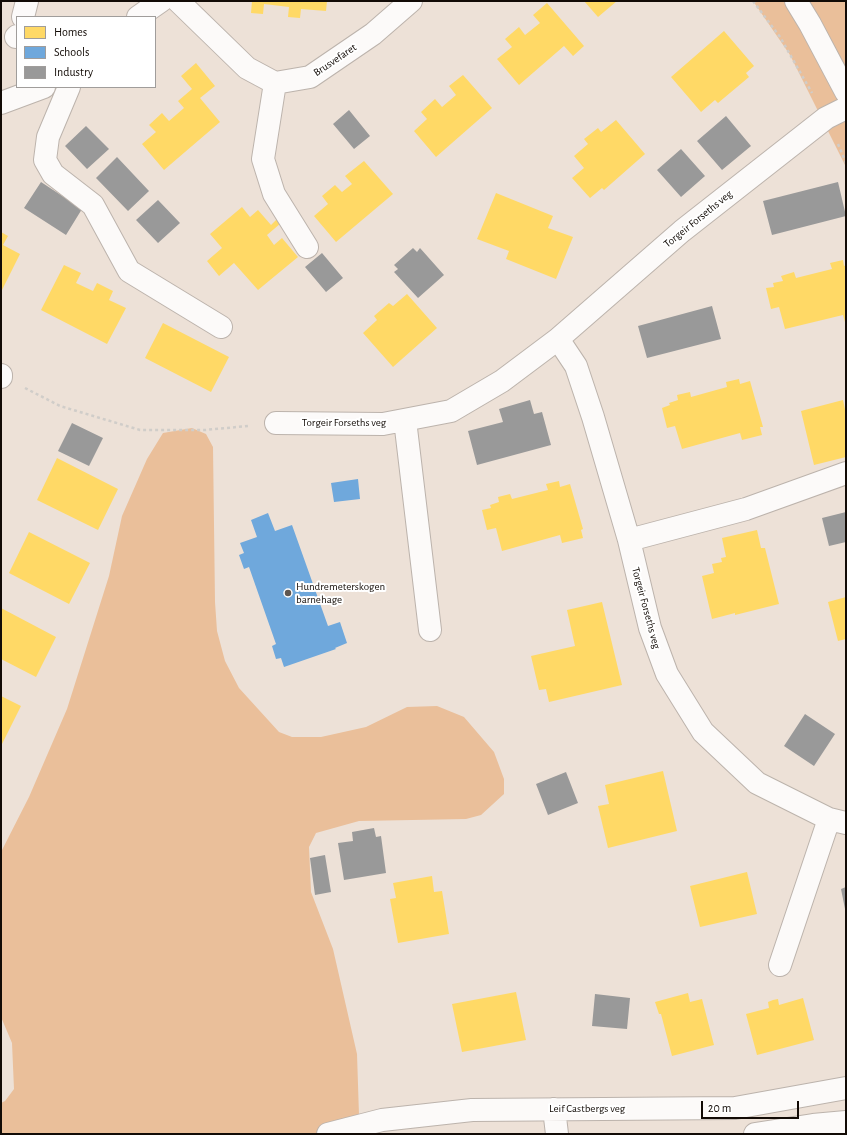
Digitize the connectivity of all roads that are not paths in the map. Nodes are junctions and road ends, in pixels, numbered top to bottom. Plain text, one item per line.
1 (27, 1) edge
2 (161, 1) edge
3 (178, 1) edge
4 (411, 1) edge
5 (796, 1) edge
6 (23, 16) edge
7 (139, 16) edge
8 (275, 83) junction
9 (41, 88) edge
10 (69, 88) edge
11 (846, 92) edge
12 (1, 103) edge
13 (846, 108) edge
14 (307, 247) dead end
15 (221, 327) dead end
16 (558, 339) junction
17 (405, 420) junction
18 (276, 423) road end
19 (846, 473) edge
20 (629, 540) junction
21 (430, 630) dead end
22 (838, 822) edge
23 (780, 965) dead end
24 (846, 1088) edge
25 (807, 1095) junction
26 (554, 1109) junction
27 (846, 1122) edge
28 (814, 1129) edge
29 (328, 1134) edge
30 (556, 1134) edge
31 (755, 1134) edge

1 - 6 street
2 - 7 street
3 - 8 street
4 - 8 street, Brusvefaret
5 - 11 street
8 - 14 street
9 - 12 street
10 - 15 street
13 - 16 street, Torgeir Forseths veg
16 - 17 street, Torgeir Forseths veg
16 - 20 street, Torgeir Forseths veg
17 - 18 street, Torgeir Forseths veg
17 - 21 street
19 - 20 street
20 - 22 street, Torgeir Forseths veg
22 - 23 street
24 - 25 street, Leif Castbergs veg
25 - 26 street, Leif Castbergs veg
25 - 28 street
26 - 29 street, Leif Castbergs veg
26 - 30 street
27 - 28 street
28 - 31 street

